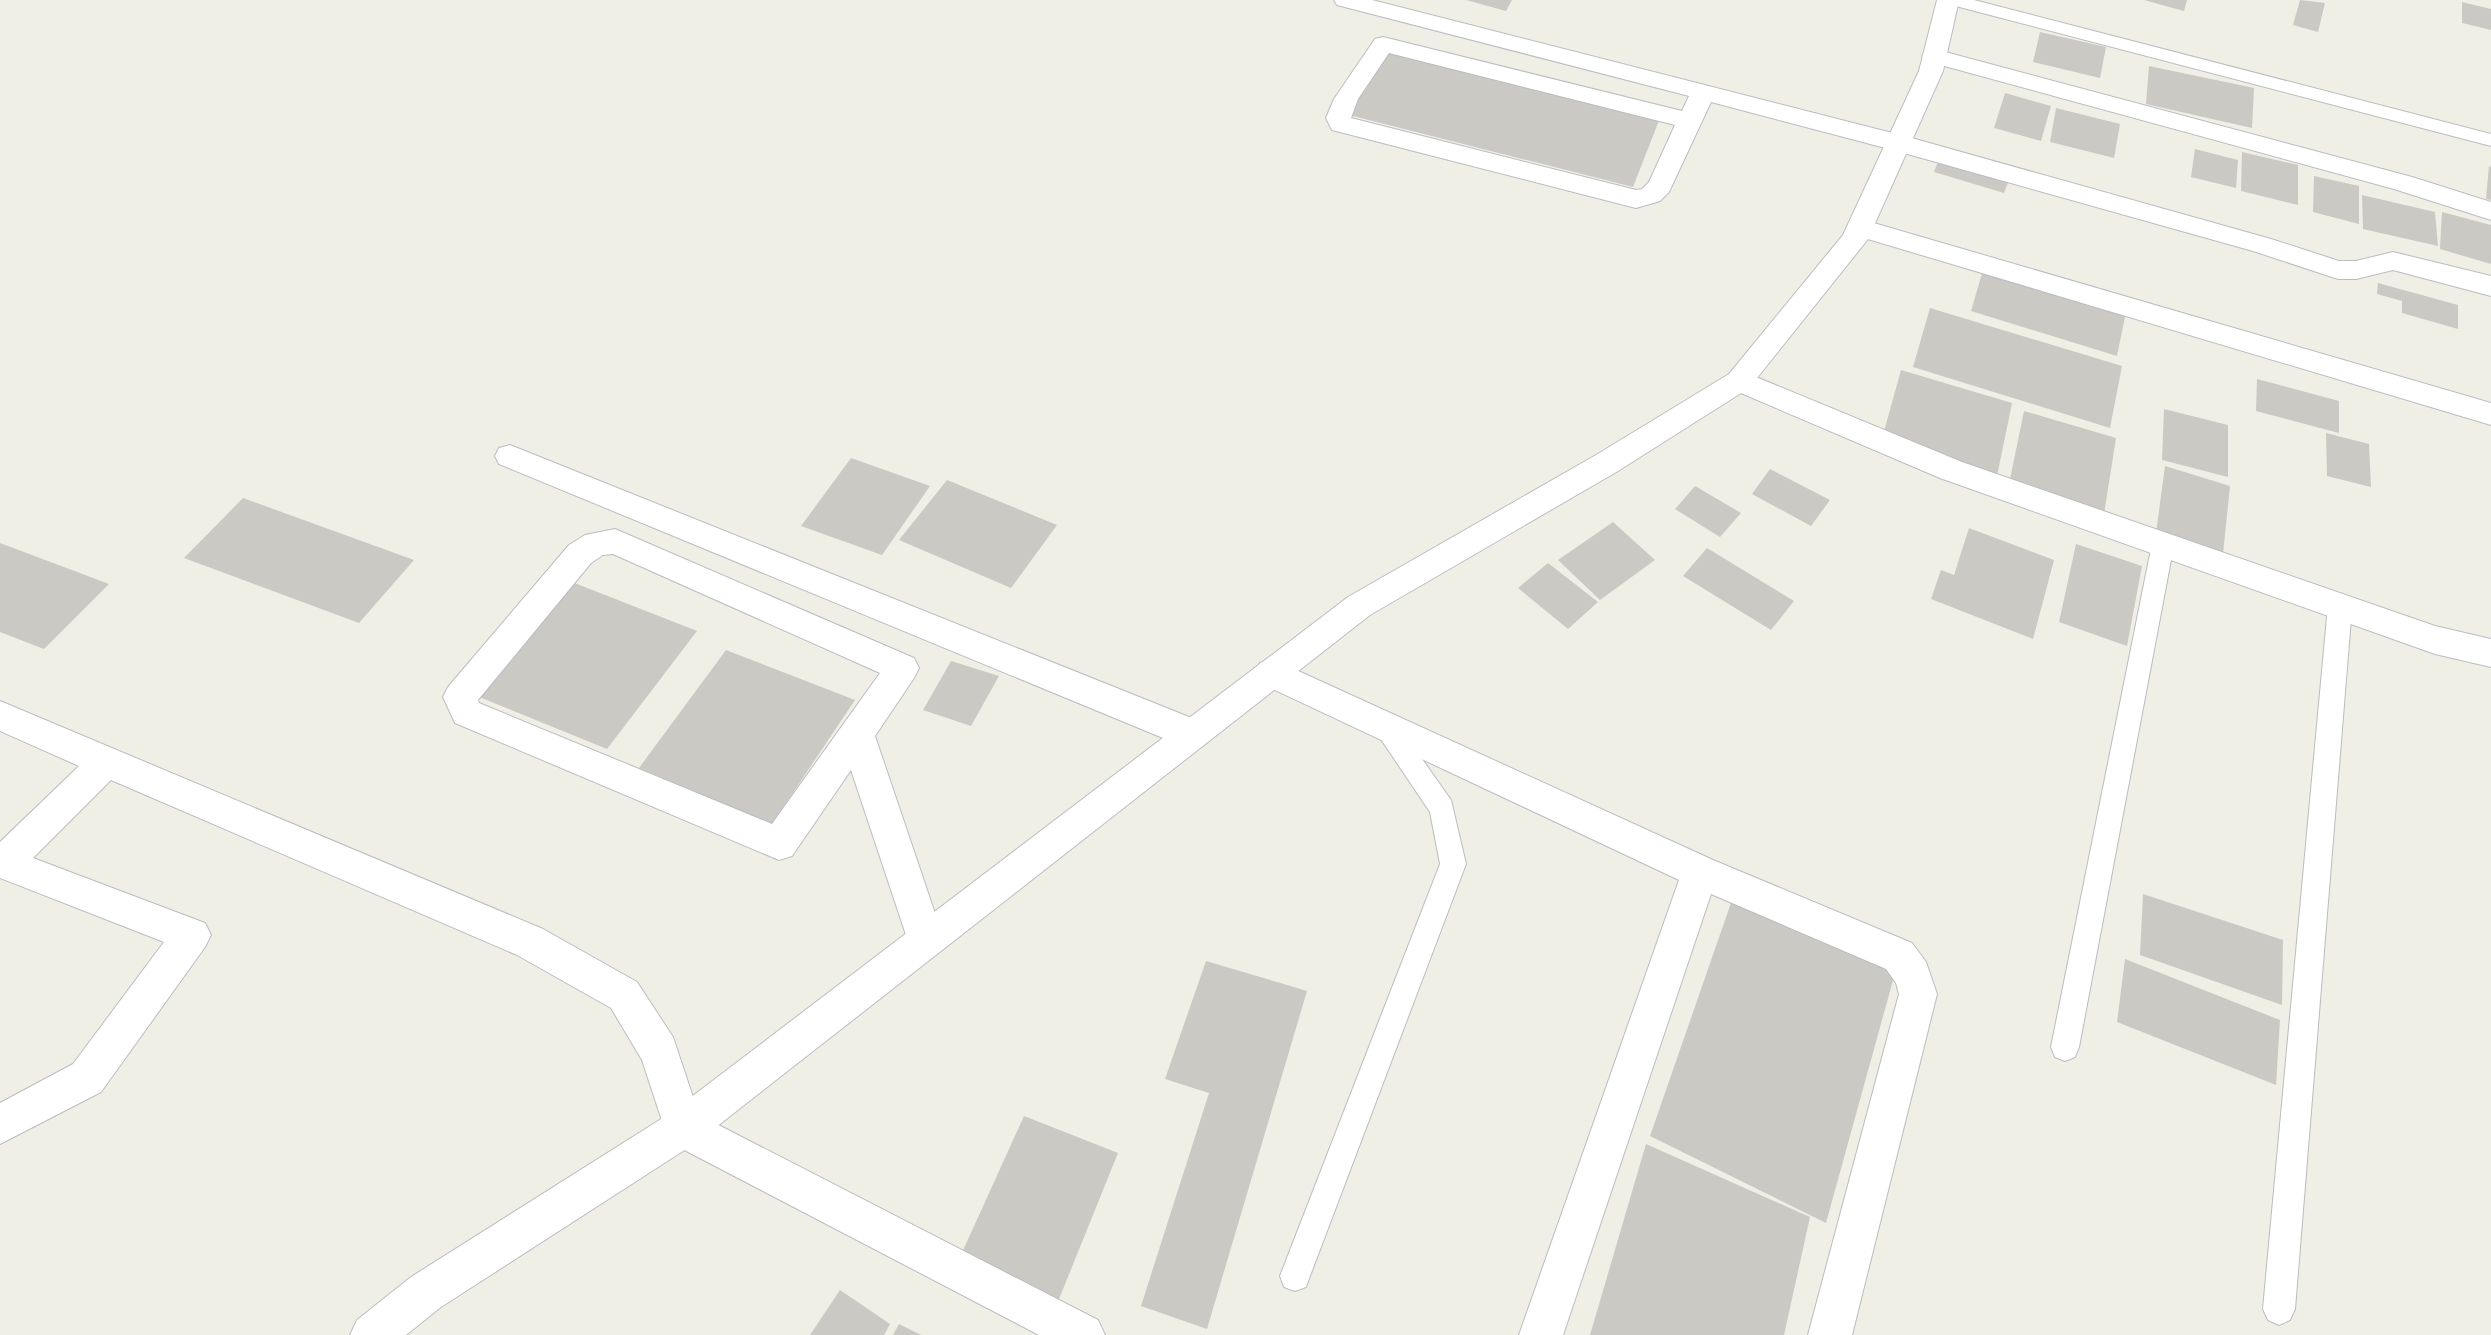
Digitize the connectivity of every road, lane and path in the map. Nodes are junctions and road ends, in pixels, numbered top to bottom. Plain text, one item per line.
1 (1346, 0) edge
2 (1948, 0) edge
3 (1954, 0) edge
4 (1403, 15) junction
5 (1383, 44) junction
6 (1521, 45) junction
7 (1934, 56) junction
8 (1507, 75) junction
9 (1703, 92) junction
10 (1690, 121) junction
11 (2491, 140) edge
12 (1899, 143) junction
13 (2491, 211) edge
14 (1860, 228) junction
15 (2491, 286) edge
16 (1739, 381) junction
17 (2491, 414) edge
18 (510, 456) dead end
19 (2163, 544) junction
20 (2340, 606) junction
21 (2491, 653) edge
22 (1272, 673) junction
23 (0, 716) edge
24 (1384, 726) junction
25 (857, 734) junction
26 (1192, 734) junction
27 (105, 763) junction
28 (1700, 872) junction
29 (926, 940) junction
30 (2065, 1047) dead end
31 (0, 1124) edge
32 (684, 1128) junction
33 (1296, 1276) dead end
34 (2279, 1309) dead end
35 (372, 1335) edge
36 (1083, 1335) edge
37 (1541, 1335) edge
38 (1830, 1335) edge

1 - 4 street
2 - 7 street
3 - 11 lane
4 - 5 street
4 - 6 street
5 - 8 street
5 - 10 street
6 - 8 street
6 - 9 street
7 - 12 street
7 - 13 street
8 - 10 street
9 - 10 street
9 - 12 street
12 - 14 street
12 - 15 street
14 - 16 street
14 - 17 street
16 - 19 street
16 - 22 street
18 - 26 street
19 - 20 street
19 - 30 lane
20 - 21 street
20 - 34 lane
22 - 24 street
22 - 26 street
23 - 27 street
24 - 28 street
24 - 33 lane
25 - 25 street
25 - 29 street
26 - 29 street
27 - 31 street
27 - 32 street
28 - 37 street
28 - 38 street
29 - 32 street
32 - 35 street
32 - 36 street

